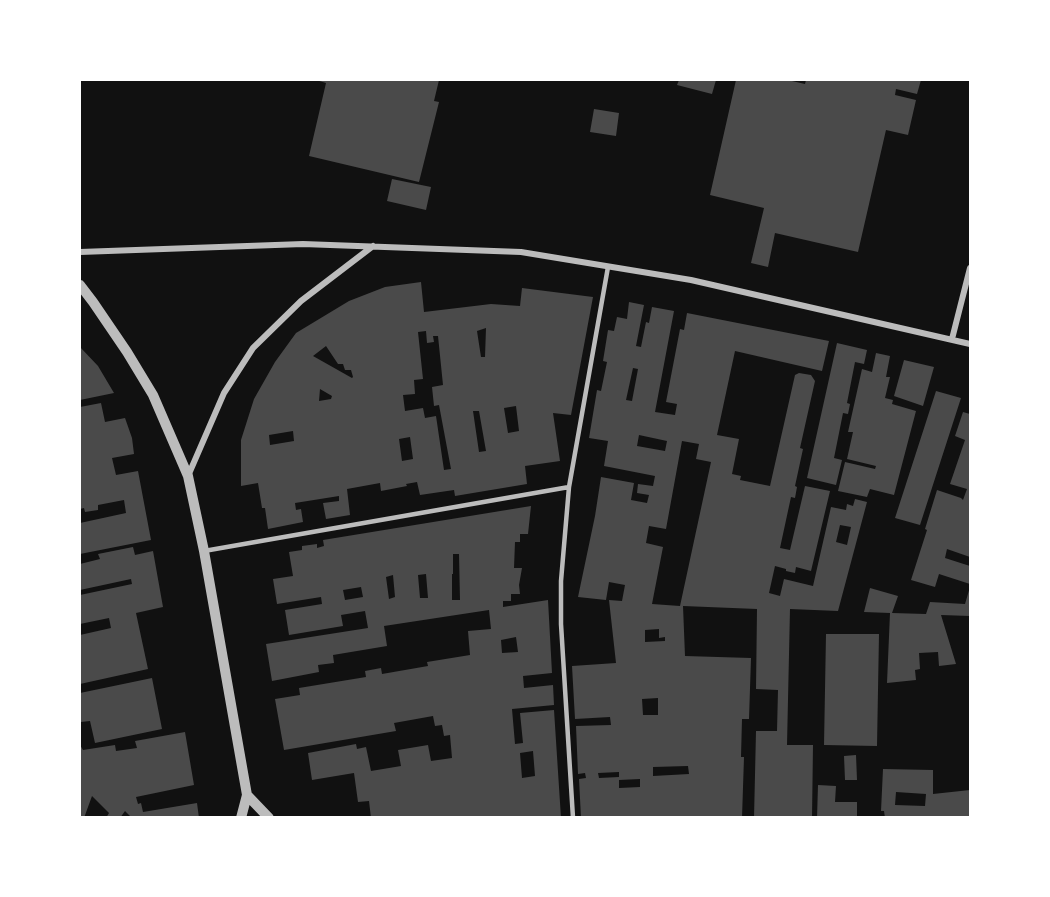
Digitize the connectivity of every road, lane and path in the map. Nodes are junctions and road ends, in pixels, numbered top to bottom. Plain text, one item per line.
1 (373, 246) junction
2 (80, 252) edge
3 (608, 267) junction
4 (970, 268) edge
5 (80, 285) edge
6 (952, 339) junction
7 (970, 344) edge
8 (188, 476) junction
9 (569, 487) junction
10 (204, 551) junction
11 (247, 795) junction
12 (241, 818) edge
13 (269, 818) edge
14 (573, 818) edge

1 - 2 street
1 - 3 street
1 - 8 street
3 - 6 street
3 - 9 lane
4 - 6 street
5 - 8 street
6 - 7 street
8 - 10 street
9 - 10 lane
9 - 14 lane
10 - 11 street
11 - 12 street
11 - 13 street

